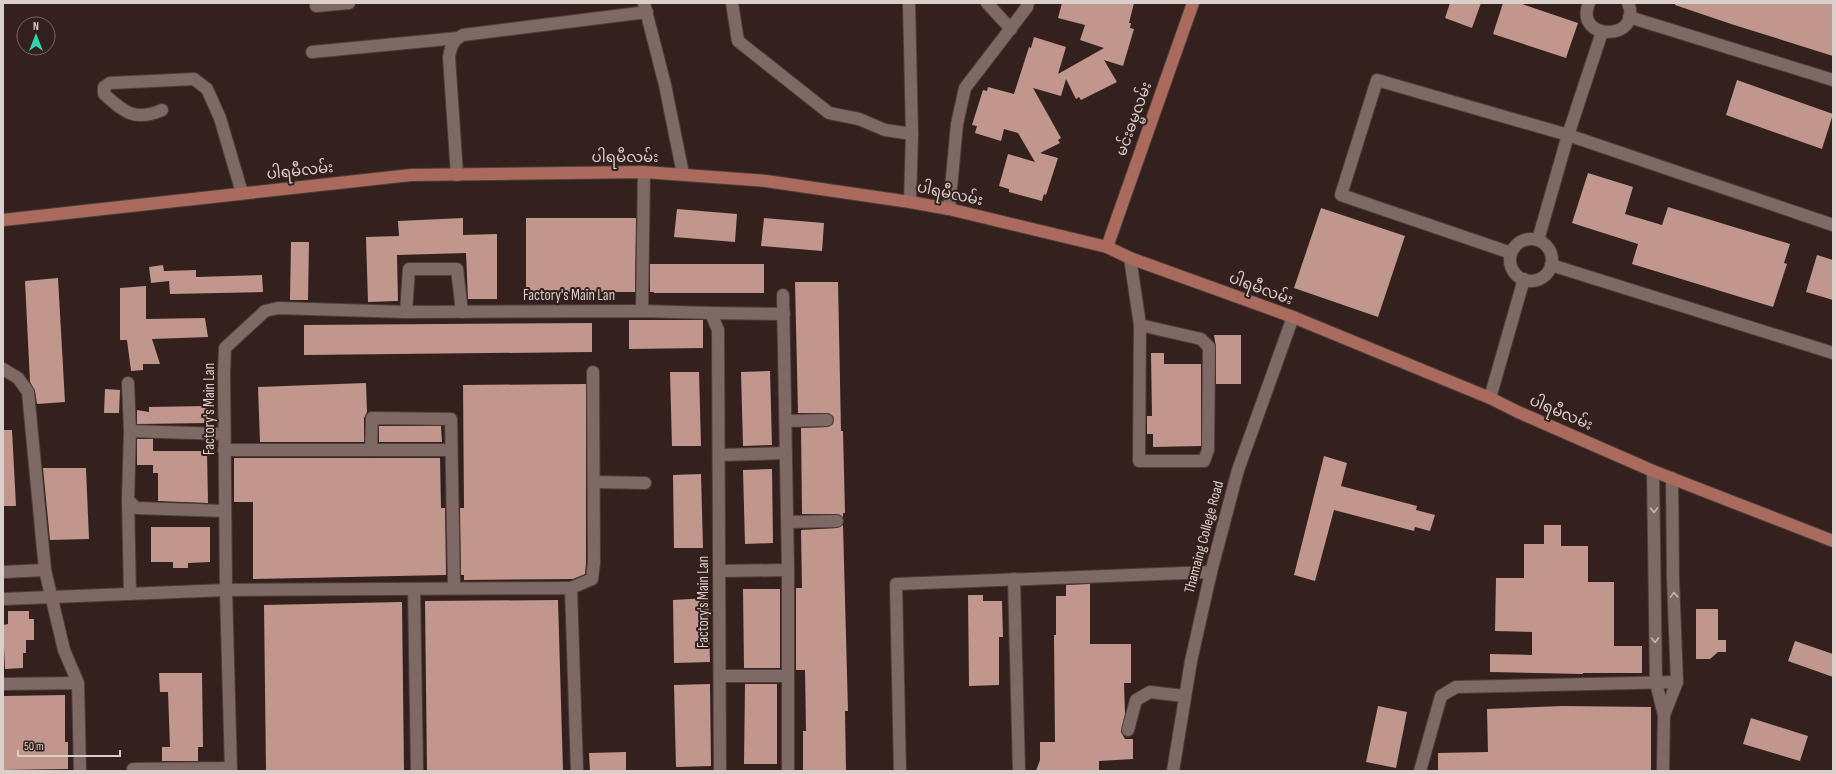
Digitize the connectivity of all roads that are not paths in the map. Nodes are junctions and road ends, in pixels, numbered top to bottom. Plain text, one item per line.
1 (349, 3) edge
2 (732, 3) edge
3 (909, 3) edge
4 (987, 3) edge
5 (1028, 3) edge
6 (1193, 3) edge
7 (1628, 3) edge
8 (1586, 4) edge
9 (316, 6) dead end
10 (645, 7) edge
11 (1629, 17) junction
12 (1010, 29) junction
13 (1602, 32) junction
14 (458, 38) junction
15 (312, 52) dead end
16 (1833, 80) edge
17 (162, 110) dead end
18 (912, 134) junction
19 (1568, 135) junction
20 (644, 172) junction
21 (683, 174) junction
22 (457, 175) junction
23 (242, 193) junction
24 (910, 202) junction
25 (949, 209) junction
26 (3, 220) edge
27 (1833, 225) edge
28 (1538, 240) junction
29 (1106, 247) junction
30 (1511, 253) junction
31 (1130, 258) junction
32 (1551, 265) junction
33 (1524, 280) junction
34 (783, 295) dead end
35 (642, 311) junction
36 (406, 312) junction
37 (462, 312) junction
38 (711, 313) junction
39 (784, 314) junction
40 (1293, 317) junction
41 (1140, 325) junction
42 (1833, 353) edge
43 (3, 369) edge
44 (593, 372) dead end
45 (128, 383) dead end
46 (1490, 398) junction
47 (828, 420) dead end
48 (786, 421) junction
49 (130, 431) junction
50 (224, 434) junction
51 (224, 450) junction
52 (371, 450) junction
53 (451, 450) junction
54 (786, 453) junction
55 (719, 455) junction
56 (1653, 471) junction
57 (1672, 478) junction
58 (594, 482) junction
59 (645, 483) dead end
60 (128, 500) junction
61 (225, 511) junction
62 (837, 521) dead end
63 (788, 522) junction
64 (1833, 541) edge
65 (45, 570) junction
66 (788, 570) junction
67 (719, 571) junction
68 (3, 572) edge
69 (1211, 572) junction
70 (1673, 578) junction
71 (1014, 579) junction
72 (1654, 579) junction
73 (454, 588) junction
74 (571, 588) junction
75 (414, 589) junction
76 (226, 590) junction
77 (130, 594) junction
78 (51, 598) junction
79 (3, 599) edge
80 (720, 676) junction
81 (788, 676) junction
82 (1677, 682) junction
83 (78, 683) junction
84 (1656, 683) junction
85 (3, 684) edge
86 (1184, 696) junction
87 (1664, 715) junction
88 (1128, 730) dead end
89 (133, 769) dead end
90 (231, 770) edge
91 (80, 771) edge
92 (417, 771) edge
93 (577, 771) edge
94 (720, 771) edge
95 (788, 771) edge
96 (900, 771) edge
97 (1019, 771) edge
98 (1173, 771) edge
99 (1420, 771) edge
100 (1663, 771) edge

1 - 9 street
2 - 18 street
3 - 18 street
4 - 12 street
5 - 12 street
6 - 29 main road, မင်းဓမ္မလမ်း
7 - 11 street
8 - 13 street
10 - 14 street
10 - 21 street
11 - 13 street
11 - 16 street
12 - 25 street
13 - 19 street
14 - 15 street
14 - 22 street
17 - 23 street
18 - 24 street
19 - 27 street
19 - 28 street
19 - 30 street
20 - 21 main road, ပါရမီလမ်း
20 - 22 main road, ပါရမီလမ်း
20 - 35 street
21 - 24 main road, ပါရမီလမ်း
22 - 23 main road, ပါရမီလမ်း
23 - 26 main road, ပါရမီလမ်း
24 - 25 main road, ပါရမီလမ်း
25 - 29 main road, ပါရမီလမ်း
28 - 30 street
28 - 32 street
29 - 31 main road, ပါရမီလမ်း
30 - 33 street
31 - 40 main road, ပါရမီလမ်း
31 - 41 street
32 - 33 street
32 - 42 street
33 - 46 street
34 - 39 street
35 - 37 street, Factory's Main Lan
35 - 38 street, Factory's Main Lan
36 - 37 street, Factory's Main Lan
36 - 37 street
36 - 50 street, Factory's Main Lan
38 - 39 street
38 - 55 street, Factory's Main Lan
39 - 48 street
40 - 46 main road, ပါရမီလမ်း
40 - 69 street, Thamaing College Road
41 - 41 street
43 - 65 street
44 - 58 street
45 - 49 street
46 - 56 main road, ပါရမီလမ်း
47 - 48 street
48 - 54 street
49 - 50 street
49 - 60 street
50 - 51 street, Factory's Main Lan
51 - 52 street
51 - 61 street, Factory's Main Lan
52 - 53 street
52 - 53 street
53 - 73 street
54 - 55 street
54 - 63 street
55 - 67 street, Factory's Main Lan
56 - 57 main road, ပါရမီလမ်း
56 -> 72 street
57 - 64 main road, ပါရမီလမ်း
57 - 70 street
58 - 59 street
58 - 74 street
60 - 61 street
60 - 77 street
61 - 76 street, Factory's Main Lan
62 - 63 street
63 - 66 street
65 - 68 street
65 - 78 street
66 - 67 street
66 - 81 street
67 - 80 street, Factory's Main Lan
69 - 71 street
69 - 86 street, Thamaing College Road
70 - 72 street
82 -> 70 street
71 - 96 street
71 - 97 street
72 -> 84 street
73 - 74 street
73 - 75 street
74 - 93 street
75 - 76 street
75 - 92 street
76 - 77 street
76 - 90 street, Factory's Main Lan
77 - 78 street
78 - 79 street
78 - 83 street
80 - 81 street
80 - 94 street, Factory's Main Lan
81 - 95 street
82 - 84 street
82 - 87 street
83 - 85 street
83 - 91 street
84 - 87 street
84 - 99 street
86 - 88 street
86 - 98 street, Thamaing College Road
87 - 100 street
89 - 90 street

